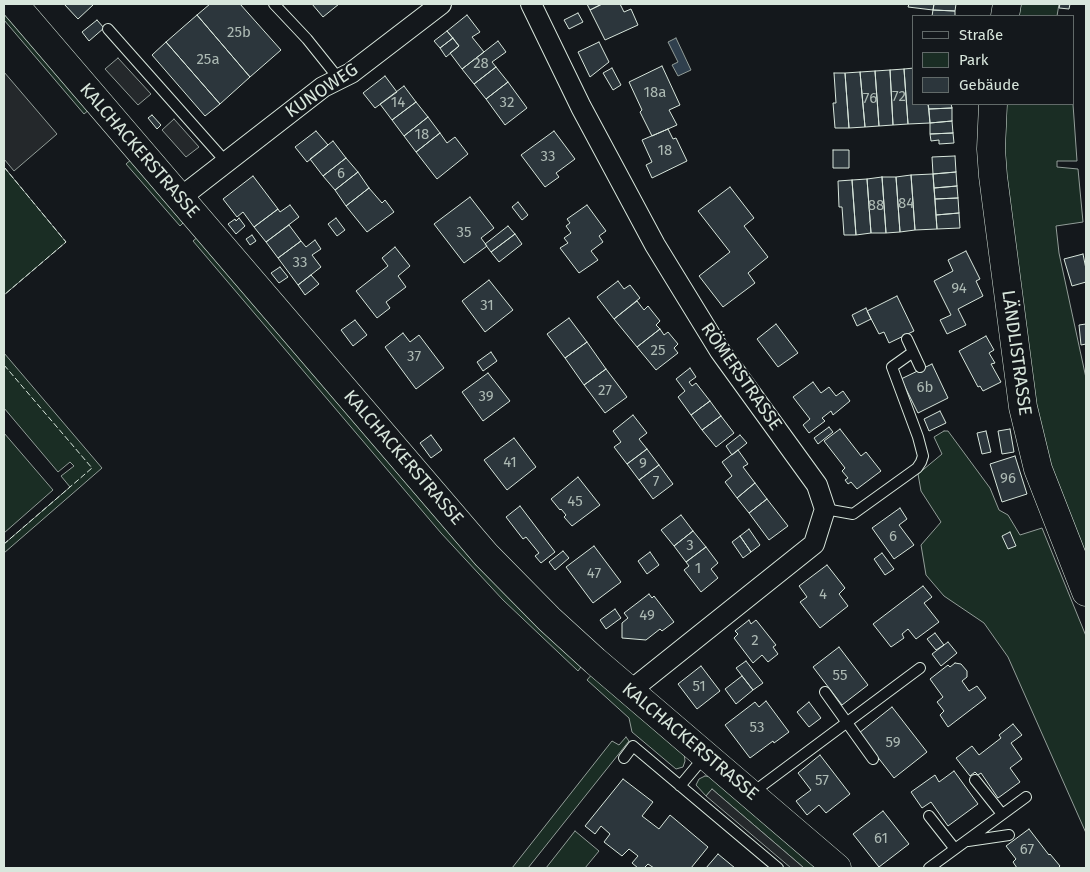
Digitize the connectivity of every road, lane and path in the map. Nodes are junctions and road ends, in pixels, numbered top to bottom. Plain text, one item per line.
1 (14, 4) edge
2 (274, 4) edge
3 (442, 4) edge
4 (531, 4) edge
5 (108, 29) dead end
6 (339, 79) junction
7 (993, 105) edge
8 (226, 162) junction
9 (180, 198) junction
10 (907, 339) dead end
11 (913, 352) junction
12 (920, 367) dead end
13 (825, 509) junction
14 (1086, 592) edge
15 (920, 668) dead end
16 (630, 691) junction
17 (825, 692) dead end
18 (847, 722) junction
19 (705, 755) junction
20 (624, 758) dead end
21 (873, 759) dead end
22 (975, 780) dead end
23 (680, 786) junction
24 (752, 794) junction
25 (1026, 797) dead end
26 (1002, 814) junction
27 (928, 816) dead end
28 (1009, 835) dead end
29 (964, 842) junction
30 (954, 850) junction
31 (778, 868) edge
32 (837, 868) edge
33 (929, 868) edge

1 - 9 street, KALCHACKERSTRASSE
2 - 6 lane
3 - 6 street, KUNOWEG
4 - 13 street, RÖMERSTRASSE
5 - 8 lane
6 - 8 street, KUNOWEG
7 - 14 street, LÄNDLISTRASSE
8 - 9 street, KUNOWEG
9 - 16 street, KALCHACKERSTRASSE
10 - 11 lane
11 - 12 lane
11 - 13 lane
13 - 16 street
15 - 18 lane
16 - 19 street, KALCHACKERSTRASSE
17 - 18 lane
18 - 21 lane
18 - 24 lane
19 - 23 lane
19 - 24 street, KALCHACKERSTRASSE
20 - 23 lane
22 - 26 lane
23 - 31 lane
24 - 32 street, KALCHACKERSTRASSE
25 - 26 lane
26 - 29 lane
27 - 30 lane
28 - 29 lane
29 - 30 lane
30 - 33 lane

